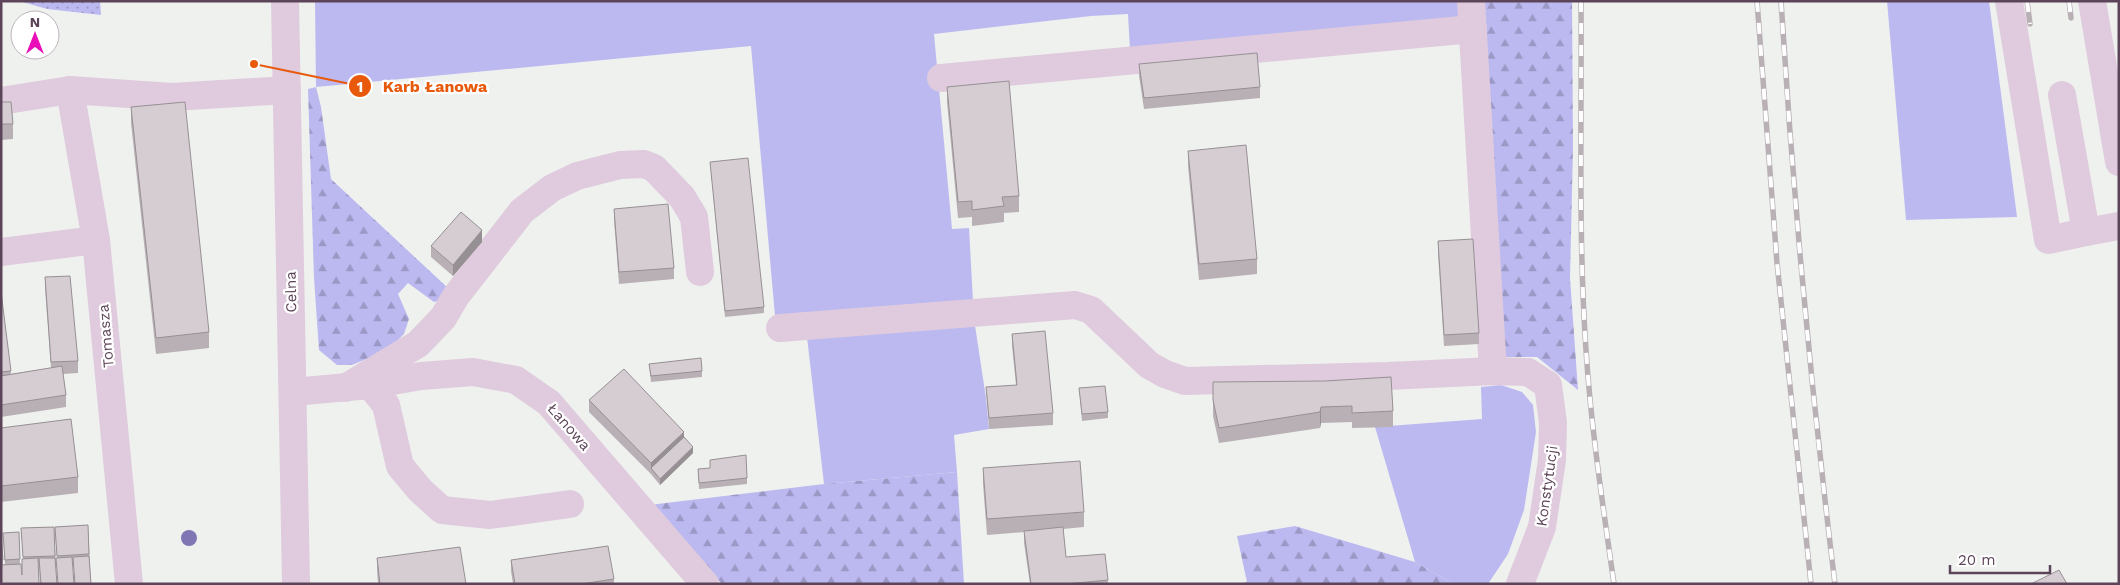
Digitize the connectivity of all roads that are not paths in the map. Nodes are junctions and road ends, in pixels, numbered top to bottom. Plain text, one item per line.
1 (285, 1) edge
2 (1471, 1) edge
3 (2009, 1) edge
4 (2092, 1) edge
5 (1473, 29) junction
6 (941, 78) dead end
7 (70, 90) junction
8 (287, 90) junction
9 (2062, 94) dead end
10 (1, 101) edge
11 (2119, 162) edge
12 (2119, 226) edge
13 (2086, 232) junction
14 (96, 240) junction
15 (1, 252) edge
16 (700, 272) dead end
17 (780, 328) dead end
18 (1492, 371) junction
19 (357, 387) junction
20 (293, 392) junction
21 (570, 504) dead end
22 (129, 584) edge
23 (296, 584) edge
24 (705, 584) edge
25 (1520, 584) edge

1 - 8 street, Celna
2 - 5 street
3 - 13 street
4 - 11 street
5 - 6 street
5 - 18 street
7 - 8 street
7 - 10 street
7 - 14 street, Tomasza
8 - 20 street, Celna
9 - 13 street
12 - 13 street
14 - 15 street
14 - 22 street, Tomasza
16 - 19 street
17 - 18 street
18 - 25 street, Konstytucji
19 - 20 street, Łanowa
19 - 21 street
19 - 24 street, Łanowa
20 - 23 street, Celna

